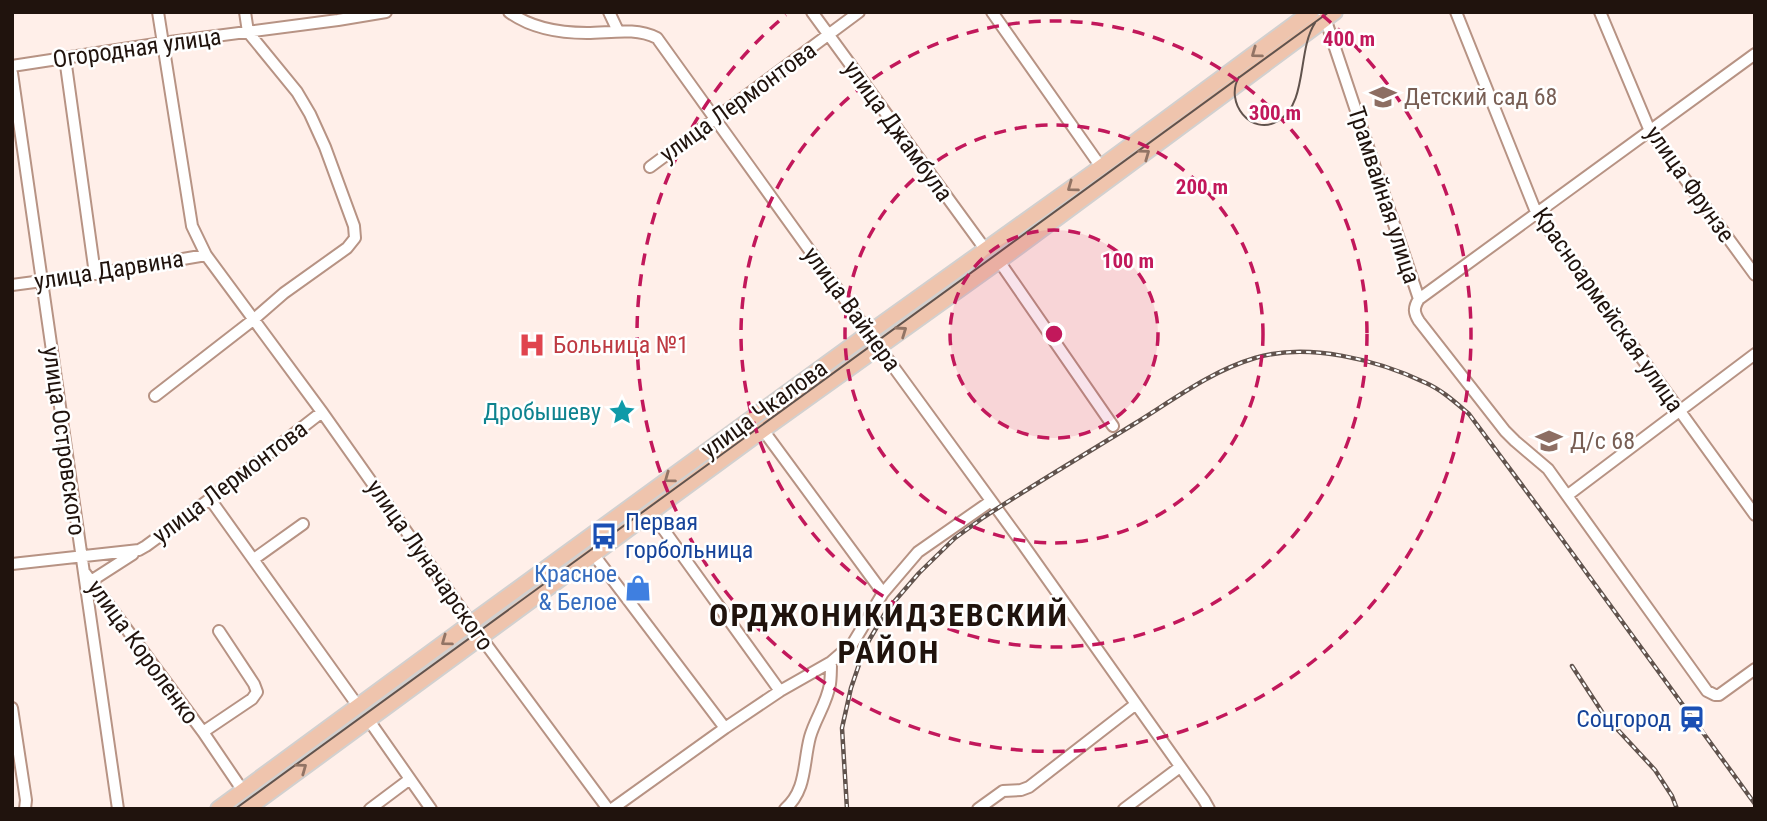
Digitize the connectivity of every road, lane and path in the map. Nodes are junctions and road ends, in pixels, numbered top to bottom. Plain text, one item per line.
1 (158, 12) edge
2 (246, 12) edge
3 (386, 12) edge
4 (509, 12) edge
5 (609, 12) edge
6 (812, 12) edge
7 (859, 12) edge
8 (992, 12) edge
9 (1311, 12) edge
10 (1456, 12) edge
11 (1600, 12) edge
12 (1328, 15) edge
13 (337, 16) edge
14 (618, 31) junction
15 (248, 32) junction
16 (829, 35) junction
17 (162, 43) junction
18 (1755, 54) edge
19 (65, 58) junction
20 (12, 66) edge
21 (12, 73) edge
22 (714, 119) junction
23 (1650, 131) junction
24 (650, 167) dead end
25 (1101, 167) junction
26 (1536, 212) junction
27 (985, 249) junction
28 (206, 255) junction
29 (999, 261) junction
30 (95, 274) junction
31 (1755, 275) edge
32 (42, 281) junction
33 (12, 285) edge
34 (1419, 299) junction
35 (253, 320) junction
36 (869, 333) junction
37 (879, 347) junction
38 (1755, 354) edge
39 (155, 396) dead end
40 (1679, 411) junction
41 (321, 412) junction
42 (1113, 426) dead end
43 (763, 430) junction
44 (1568, 495) junction
45 (211, 499) junction
46 (991, 501) junction
47 (651, 513) junction
48 (1755, 515) edge
49 (303, 524) dead end
50 (139, 550) junction
51 (594, 555) junction
52 (80, 556) junction
53 (254, 559) junction
54 (12, 564) edge
55 (84, 571) junction
56 (91, 581) junction
57 (883, 593) junction
58 (471, 623) junction
59 (219, 631) dead end
60 (480, 636) junction
61 (831, 662) junction
62 (1755, 668) edge
63 (780, 691) junction
64 (1136, 704) junction
65 (358, 706) junction
66 (12, 708) edge
67 (368, 719) junction
68 (725, 728) junction
69 (203, 732) junction
70 (1180, 767) junction
71 (410, 779) junction
72 (243, 791) junction
73 (252, 807) edge
74 (25, 809) edge
75 (118, 809) edge
76 (218, 809) edge
77 (370, 809) edge
78 (431, 809) edge
79 (610, 809) edge
80 (785, 809) edge
81 (978, 809) edge
82 (1124, 809) edge
83 (1209, 809) edge

1 - 17 street, улица Луначарского
2 - 15 street
3 - 13 street, Огородная улица
4 - 14 street, улица Вайнера
5 - 14 street
6 - 16 street, улица Джамбула
7 - 16 street, улица Лермонтова
8 - 25 street
9 -> 25 main road, улица Чкалова
10 - 26 street, Красноармейская улица
11 - 23 street, улица Фрунзе
29 -> 12 main road, улица Чкалова
12 - 34 street, Трамвайная улица
13 - 15 street, Огородная улица
14 - 22 street, улица Вайнера
15 - 17 street, Огородная улица
15 - 35 street
16 - 22 street, улица Лермонтова
16 - 27 street, улица Джамбула
17 - 19 street, Огородная улица
17 - 28 street, улица Луначарского
18 - 23 street
19 - 20 street, Огородная улица
19 - 30 street
21 - 32 street, улица Островского
22 - 24 street, улица Лермонтова
22 - 36 street, улица Вайнера
23 - 26 street
23 - 31 street, улица Фрунзе
25 -> 27 main road, улица Чкалова
26 - 34 street
26 - 40 street, Красноармейская улица
27 - 36 main road, улица Чкалова
28 - 30 street, улица Дарвина
28 - 35 street, улица Луначарского
37 -> 29 main road, улица Чкалова
29 - 42 street
30 - 32 street, улица Дарвина
32 - 33 street, улица Дарвина
32 - 52 street, улица Островского
34 - 44 street, Трамвайная улица
35 - 39 street
35 - 41 street, улица Луначарского
36 - 37 street, улица Вайнера
36 -> 58 main road, улица Чкалова
37 - 43 main road, улица Чкалова
37 - 46 street, улица Вайнера
38 - 40 street
40 - 44 street
40 - 48 street, Красноармейская улица
41 - 45 street, улица Лермонтова
41 - 58 street, улица Луначарского
43 - 47 main road, улица Чкалова
43 - 57 street
44 - 62 street, Трамвайная улица
45 - 50 street, улица Лермонтова
45 - 53 street
46 - 57 street
46 - 64 street, улица Вайнера
47 - 51 main road, улица Чкалова
47 - 63 street
49 - 53 street
50 - 52 street, улица Лермонтова
50 - 56 street
51 - 60 main road, улица Чкалова
51 - 68 street
52 - 54 street, улица Лермонтова
52 - 55 street, улица Островского
53 - 65 street
55 - 56 street, улица Короленко
55 - 75 street, улица Островского
56 - 69 street, улица Короленко
57 - 61 street
58 - 60 main road, улица Луначарского
58 -> 65 main road, улица Чкалова
59 - 69 street, улица Короленко
60 - 67 main road, улица Чкалова
60 - 79 street, улица Луначарского
61 - 63 street
61 - 80 street
63 - 68 street
64 - 70 street, улица Вайнера
64 - 81 street
65 - 72 main road, улица Чкалова
66 - 74 street
67 - 71 street
73 -> 67 main road, улица Чкалова
68 - 79 street
69 - 72 street, улица Короленко
70 - 82 street
70 - 83 street, улица Вайнера
71 - 77 street
71 - 78 street
72 - 76 main road, улица Чкалова

